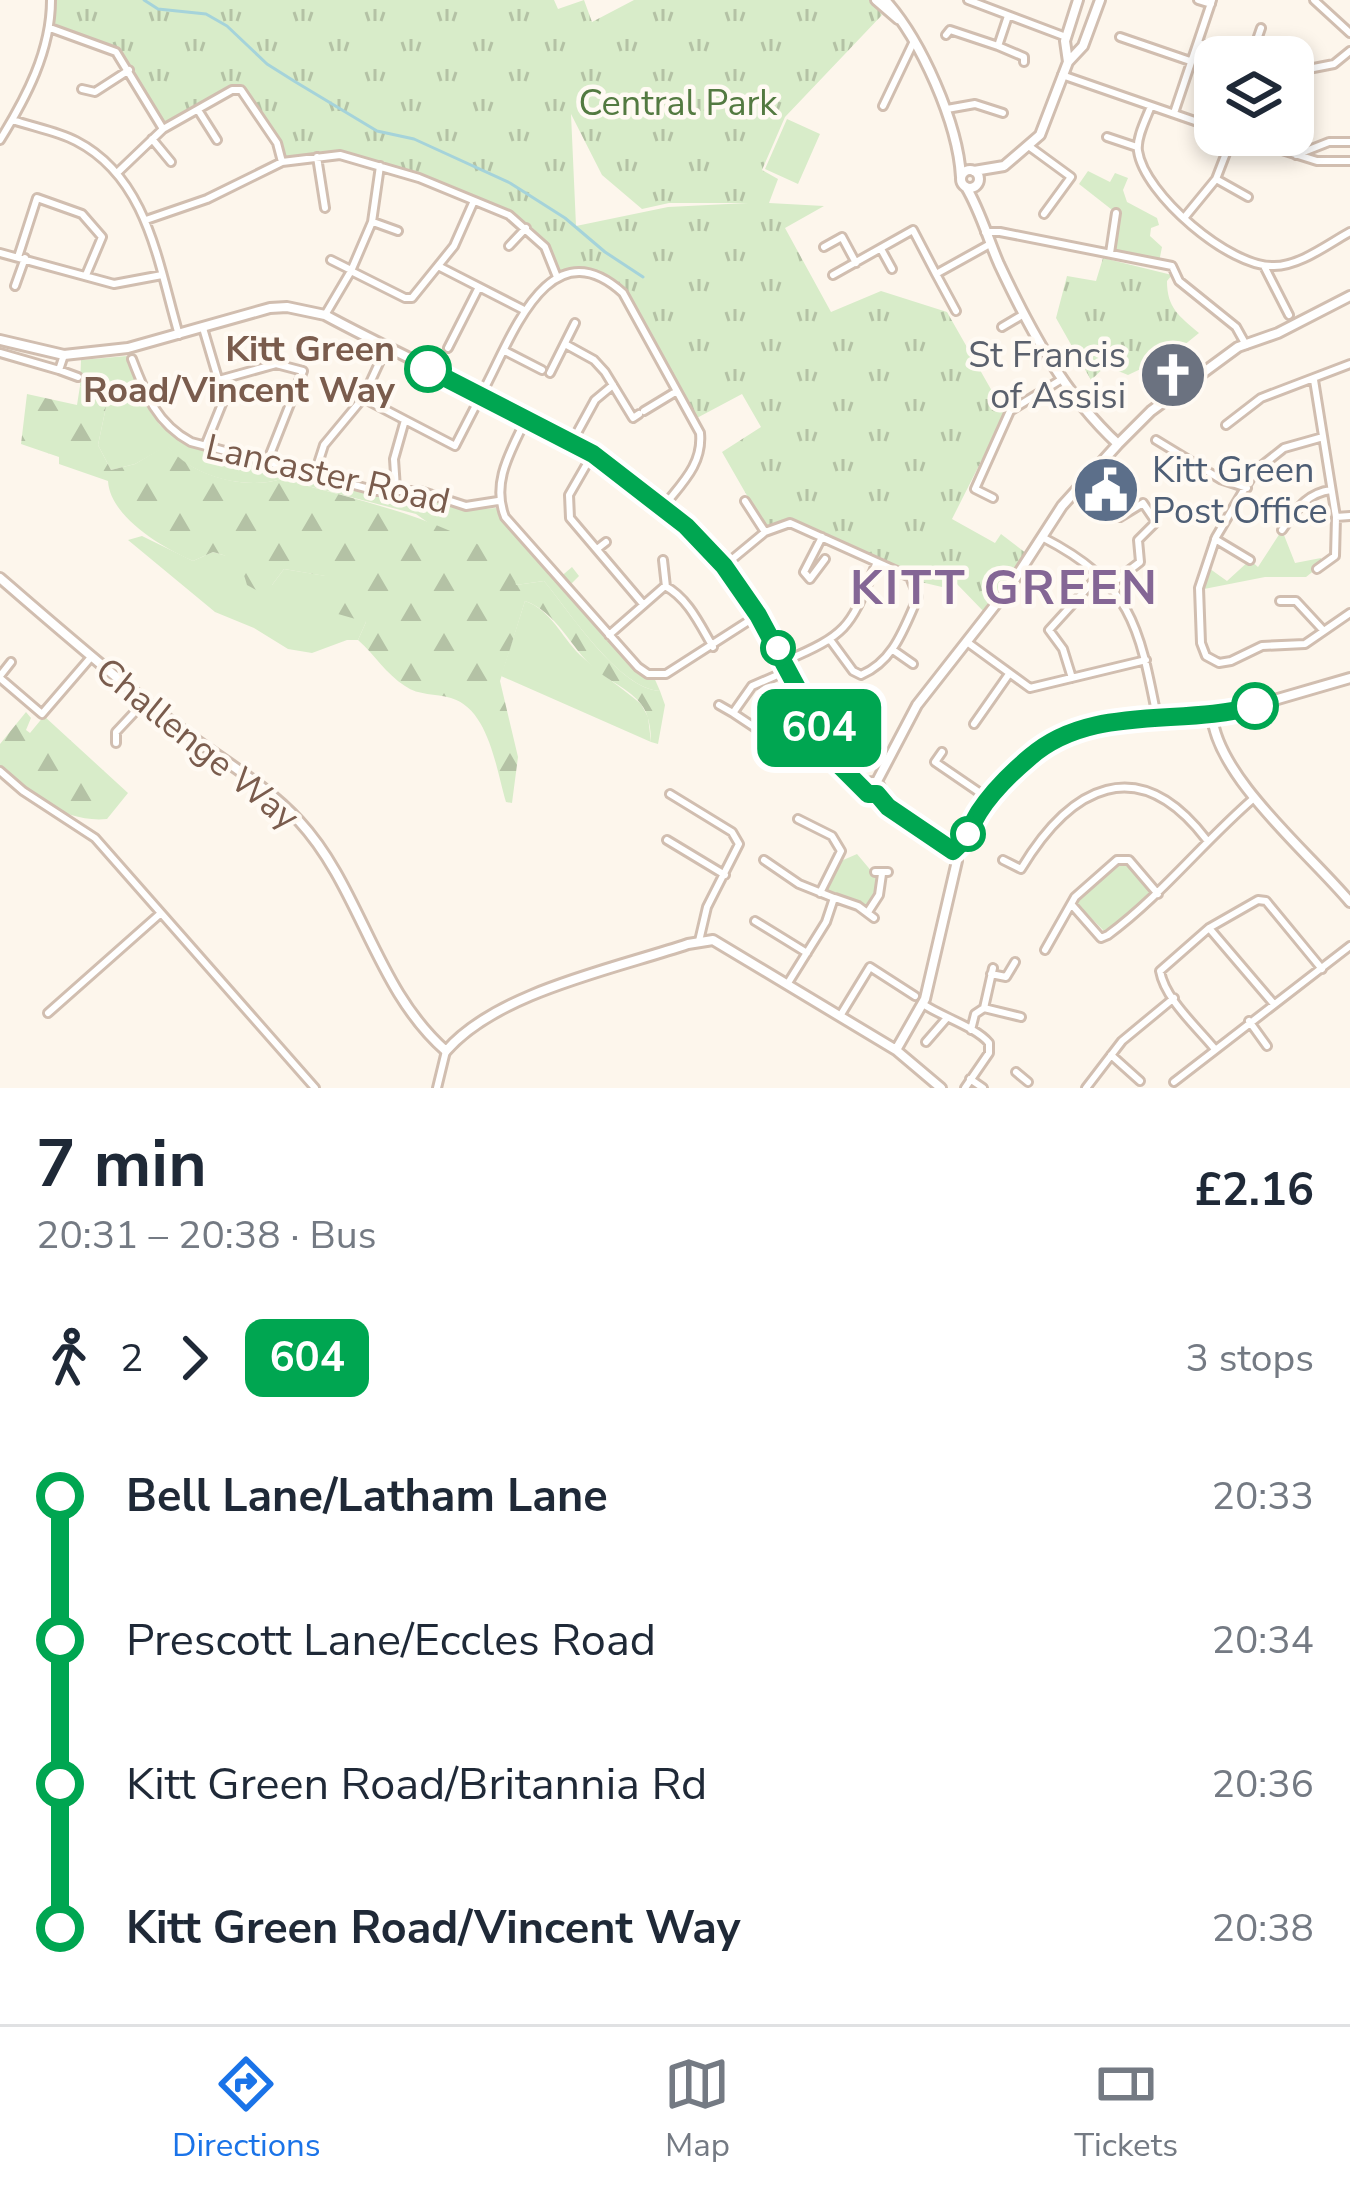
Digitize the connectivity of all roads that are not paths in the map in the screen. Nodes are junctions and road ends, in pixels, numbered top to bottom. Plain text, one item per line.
1 (51, 0) edge
2 (881, 0) edge
3 (968, 0) edge
4 (1078, 0) edge
5 (1100, 0) edge
6 (1198, 0) edge
7 (1314, 0) edge
8 (1212, 2) edge
9 (1008, 16) junction
10 (50, 28) junction
11 (1261, 28) dead end
12 (1350, 33) edge
13 (946, 35) dead end
14 (1200, 36) edge
15 (1258, 36) edge
16 (1066, 37) junction
17 (1120, 37) dead end
18 (914, 41) junction
19 (998, 46) junction
20 (1072, 50) junction
21 (1350, 51) edge
22 (1194, 52) edge
23 (1190, 61) junction
24 (1024, 62) dead end
25 (1314, 67) edge
26 (129, 70) junction
27 (1062, 75) junction
28 (82, 89) dead end
29 (883, 106) dead end
30 (1150, 106) junction
31 (198, 110) junction
32 (943, 111) junction
33 (1174, 112) junction
34 (1003, 113) dead end
35 (13, 120) junction
36 (1194, 120) edge
37 (163, 129) junction
38 (1107, 137) dead end
39 (0, 139) edge
40 (152, 139) junction
41 (217, 140) dead end
42 (1350, 142) edge
43 (1030, 147) junction
44 (1137, 147) junction
45 (1314, 148) edge
46 (1225, 156) edge
47 (1300, 156) edge
48 (317, 157) junction
49 (960, 159) junction
50 (1350, 160) edge
51 (281, 161) junction
52 (171, 163) dead end
53 (380, 166) junction
54 (973, 171) junction
55 (990, 171) junction
56 (117, 173) junction
57 (961, 177) junction
58 (1216, 179) junction
59 (973, 185) junction
60 (1248, 197) dead end
61 (474, 201) junction
62 (325, 208) dead end
63 (1116, 213) dead end
64 (1044, 214) dead end
65 (1184, 218) junction
66 (146, 220) junction
67 (372, 222) junction
68 (526, 228) junction
69 (398, 231) dead end
70 (985, 232) junction
71 (1350, 232) edge
72 (990, 244) junction
73 (509, 247) dead end
74 (824, 247) dead end
75 (881, 249) junction
76 (0, 253) edge
77 (1110, 253) junction
78 (21, 257) junction
79 (331, 260) dead end
80 (856, 263) junction
81 (1264, 266) junction
82 (440, 267) junction
83 (892, 268) dead end
84 (351, 270) junction
85 (936, 274) junction
86 (86, 275) junction
87 (162, 275) junction
88 (832, 275) dead end
89 (557, 277) junction
90 (15, 286) dead end
91 (479, 286) junction
92 (1350, 296) edge
93 (524, 310) junction
94 (956, 311) dead end
95 (1024, 314) junction
96 (325, 315) junction
97 (1289, 315) dead end
98 (575, 323) dead end
99 (1002, 327) dead end
100 (203, 328) junction
101 (179, 334) junction
102 (0, 340) edge
103 (565, 344) junction
104 (1246, 345) junction
105 (386, 348) junction
106 (448, 348) dead end
107 (505, 351) junction
108 (0, 353) edge
109 (64, 356) junction
110 (132, 358) dead end
111 (1350, 364) edge
112 (59, 370) junction
113 (77, 377) dead end
114 (219, 380) junction
115 (1062, 380) junction
116 (1315, 380) junction
117 (613, 385) junction
118 (678, 390) junction
119 (480, 396) junction
120 (363, 398) junction
121 (474, 409) dead end
122 (1222, 414) dead end
123 (526, 419) junction
124 (405, 420) junction
125 (1323, 437) junction
126 (1162, 440) dead end
127 (572, 442) junction
128 (1118, 444) junction
129 (205, 446) junction
130 (593, 454) junction
131 (267, 462) junction
132 (315, 473) junction
133 (1247, 488) junction
134 (396, 489) junction
135 (1330, 490) junction
136 (993, 498) dead end
137 (498, 501) junction
138 (745, 501) dead end
139 (664, 506) junction
140 (1295, 512) junction
141 (1350, 516) edge
142 (1120, 517) dead end
143 (1336, 517) junction
144 (1303, 518) dead end
145 (1282, 530) dead end
146 (765, 532) junction
147 (822, 537) junction
148 (1042, 537) junction
149 (1215, 539) junction
150 (606, 542) dead end
151 (599, 551) junction
152 (592, 560) dead end
153 (663, 560) dead end
154 (825, 560) dead end
155 (1250, 560) dead end
156 (878, 562) junction
157 (724, 566) junction
158 (1317, 569) dead end
159 (1100, 574) junction
160 (0, 579) edge
161 (1110, 585) junction
162 (667, 587) junction
163 (1280, 601) dead end
164 (643, 604) junction
165 (1350, 614) edge
166 (758, 615) junction
167 (1322, 629) junction
168 (609, 635) junction
169 (832, 641) junction
170 (967, 642) junction
171 (712, 647) junction
172 (892, 650) junction
173 (92, 656) junction
174 (1146, 660) junction
175 (11, 662) dead end
176 (913, 664) dead end
177 (787, 666) junction
178 (1009, 674) junction
179 (0, 677) edge
180 (1072, 678) junction
181 (1350, 678) edge
182 (145, 701) junction
183 (719, 705) dead end
184 (847, 706) dead end
185 (733, 713) junction
186 (1212, 716) junction
187 (1157, 717) junction
188 (817, 724) junction
189 (974, 724) dead end
190 (763, 733) dead end
191 (116, 743) dead end
192 (942, 752) dead end
193 (0, 770) edge
194 (876, 783) junction
195 (866, 790) junction
196 (670, 794) dead end
197 (877, 794) junction
198 (1254, 798) junction
199 (989, 799) junction
200 (798, 819) dead end
201 (1206, 839) junction
202 (667, 840) dead end
203 (953, 851) junction
204 (764, 860) dead end
205 (1003, 860) dead end
206 (882, 873) dead end
207 (725, 875) junction
208 (820, 893) junction
209 (1158, 894) junction
210 (834, 898) junction
211 (1350, 902) edge
212 (1072, 905) junction
213 (161, 914) junction
214 (754, 921) dead end
215 (1209, 928) junction
216 (699, 941) junction
217 (1350, 946) edge
218 (1045, 950) dead end
219 (807, 953) junction
220 (1015, 962) dead end
221 (1322, 969) junction
222 (788, 983) junction
223 (915, 995) dead end
224 (1174, 998) junction
225 (1273, 1003) junction
226 (923, 1004) junction
227 (985, 1008) junction
228 (48, 1013) dead end
229 (839, 1017) junction
230 (1021, 1017) dead end
231 (946, 1019) junction
232 (1249, 1022) junction
233 (926, 1028) dead end
234 (971, 1030) junction
235 (934, 1034) junction
236 (926, 1042) dead end
237 (1267, 1046) dead end
238 (1214, 1048) junction
239 (896, 1050) junction
240 (446, 1051) junction
241 (1111, 1055) junction
242 (1022, 1077) dead end
243 (970, 1079) junction
244 (1140, 1081) dead end
245 (1174, 1082) dead end
246 (1015, 1087) edge
247 (314, 1088) edge
248 (437, 1088) edge
249 (941, 1088) edge
250 (965, 1088) edge
251 (982, 1088) edge
252 (1086, 1088) edge

1 - 10 street
2 - 18 street
3 - 9 street
4 - 16 street
5 - 20 street
6 - 8 street
7 - 12 street
8 - 14 street
9 - 16 street
9 - 19 street
10 - 26 street
10 - 35 street
11 - 15 street
13 - 19 street
16 - 20 street
17 - 23 street
18 - 29 street
18 - 32 street
19 - 24 street
20 - 27 street
21 - 25 street
22 - 23 street
23 - 33 street
26 - 28 street
26 - 37 street
27 - 30 street
27 - 43 street
30 - 33 street
30 - 44 street
31 - 37 street
31 - 41 street
31 - 51 street
32 - 34 street
32 - 49 street
33 - 36 street
35 - 39 street
35 - 56 street
37 - 40 street
38 - 44 street
40 - 52 street
40 - 56 street
42 - 45 street
43 - 55 street
43 - 64 street
44 - 65 street
46 - 58 street
47 - 50 street
48 - 51 street
48 - 53 street
48 - 62 street
49 - 54 street
49 - 57 street
51 - 66 street
53 - 61 street
53 - 67 street
54 - 55 street
54 - 57 street
54 - 59 street
55 - 59 street
56 - 66 street
57 - 59 street
58 - 60 street
58 - 65 street
59 - 70 street
61 - 68 street
61 - 82 street
63 - 77 street
65 - 81 street
66 - 87 street
67 - 69 street
67 - 84 street
68 - 73 street
68 - 89 street
70 - 72 street
70 - 77 street
71 - 81 street
72 - 85 street
72 - 95 street
74 - 80 street
75 - 80 street
75 - 83 street
75 - 85 street
76 - 78 street
77 - 104 street
78 - 86 street
78 - 86 street
78 - 90 street
79 - 84 street
80 - 88 street
81 - 97 street
82 - 84 street
82 - 91 street
84 - 96 street
85 - 94 street
86 - 87 street
87 - 101 street
89 - 93 street
89 - 118 street
91 - 93 street
91 - 106 street
92 - 104 street
93 - 107 street
95 - 99 street
95 - 115 street
96 - 100 street
96 - 105 street
98 - 103 street
100 - 101 street
100 - 114 street
101 - 109 street
102 - 109 street
103 - 107 street
103 - 117 street
104 - 128 street
105 - 119 street
105 - 120 street
107 - 119 street
108 - 112 street
109 - 112 street
110 - 129 street, Lancaster Road
111 - 116 street
112 - 113 street
114 - 129 street
114 - 131 street
115 - 128 street
115 - 136 street
116 - 122 street
116 - 125 street
117 - 118 street
117 - 127 street
118 - 139 street
119 - 123 street
120 - 124 street
120 - 132 street
121 - 124 street
123 - 127 street
123 - 137 street
124 - 134 street
125 - 133 street
125 - 135 street
126 - 133 street
127 - 130 street
128 - 148 street
129 - 131 street, Lancaster Road
130 - 139 street
130 - 151 street
131 - 132 street, Lancaster Road
132 - 134 street, Lancaster Road
133 - 149 street
134 - 137 street, Lancaster Road
135 - 140 street
135 - 143 street
137 - 168 street
138 - 146 street
139 - 157 street
140 - 144 street
140 - 145 street
141 - 143 street
142 - 161 street
143 - 158 street
146 - 147 street
146 - 157 street
147 - 154 street
147 - 156 street
148 - 159 street
148 - 170 street
149 - 155 street
149 - 167 street
150 - 151 street
151 - 152 street
151 - 164 street
153 - 162 street
156 - 169 street
156 - 172 street
157 - 166 street
159 - 161 street
159 - 180 street
160 - 173 street, Challenge Way
161 - 174 street
162 - 164 street
162 - 171 street
163 - 167 street
164 - 168 street
165 - 167 street
166 - 171 street
166 - 177 street
168 - 171 street
169 - 172 street
169 - 177 street
170 - 178 street
170 - 194 street
172 - 176 street
173 - 179 street
173 - 182 street, Challenge Way
174 - 180 street
174 - 187 street
175 - 179 street
177 - 185 street
177 - 188 street
178 - 180 street
178 - 189 street
181 - 186 street
182 - 191 street
182 - 240 street, Challenge Way
183 - 185 street
184 - 188 street
185 - 190 street
186 - 187 street
186 - 198 street
187 - 199 street
188 - 195 street
192 - 199 street
193 - 213 street
194 - 195 street
194 - 197 street
195 - 197 street
196 - 207 street
197 - 203 street
198 - 201 street
198 - 211 street
199 - 203 street
200 - 208 street
201 - 205 street
201 - 209 street
202 - 207 street
203 - 226 street
204 - 208 street
206 - 210 street
207 - 216 street
208 - 210 street
209 - 212 street
209 - 212 street
210 - 219 street
212 - 218 street
213 - 228 street
213 - 247 street
214 - 219 street
215 - 221 street
215 - 224 street
215 - 225 street
216 - 222 street
216 - 240 street
217 - 221 street
219 - 222 street
220 - 227 street
221 - 225 street
222 - 229 street
223 - 229 street
224 - 238 street
224 - 241 street
225 - 232 street
226 - 231 street
226 - 239 street
227 - 230 street
227 - 234 street
229 - 239 street
231 - 234 street
231 - 235 street
232 - 237 street
232 - 238 street
233 - 235 street
234 - 243 street
235 - 236 street
238 - 245 street
239 - 249 street
240 - 248 street
241 - 244 street
241 - 252 street
242 - 246 street
243 - 250 street
243 - 251 street

